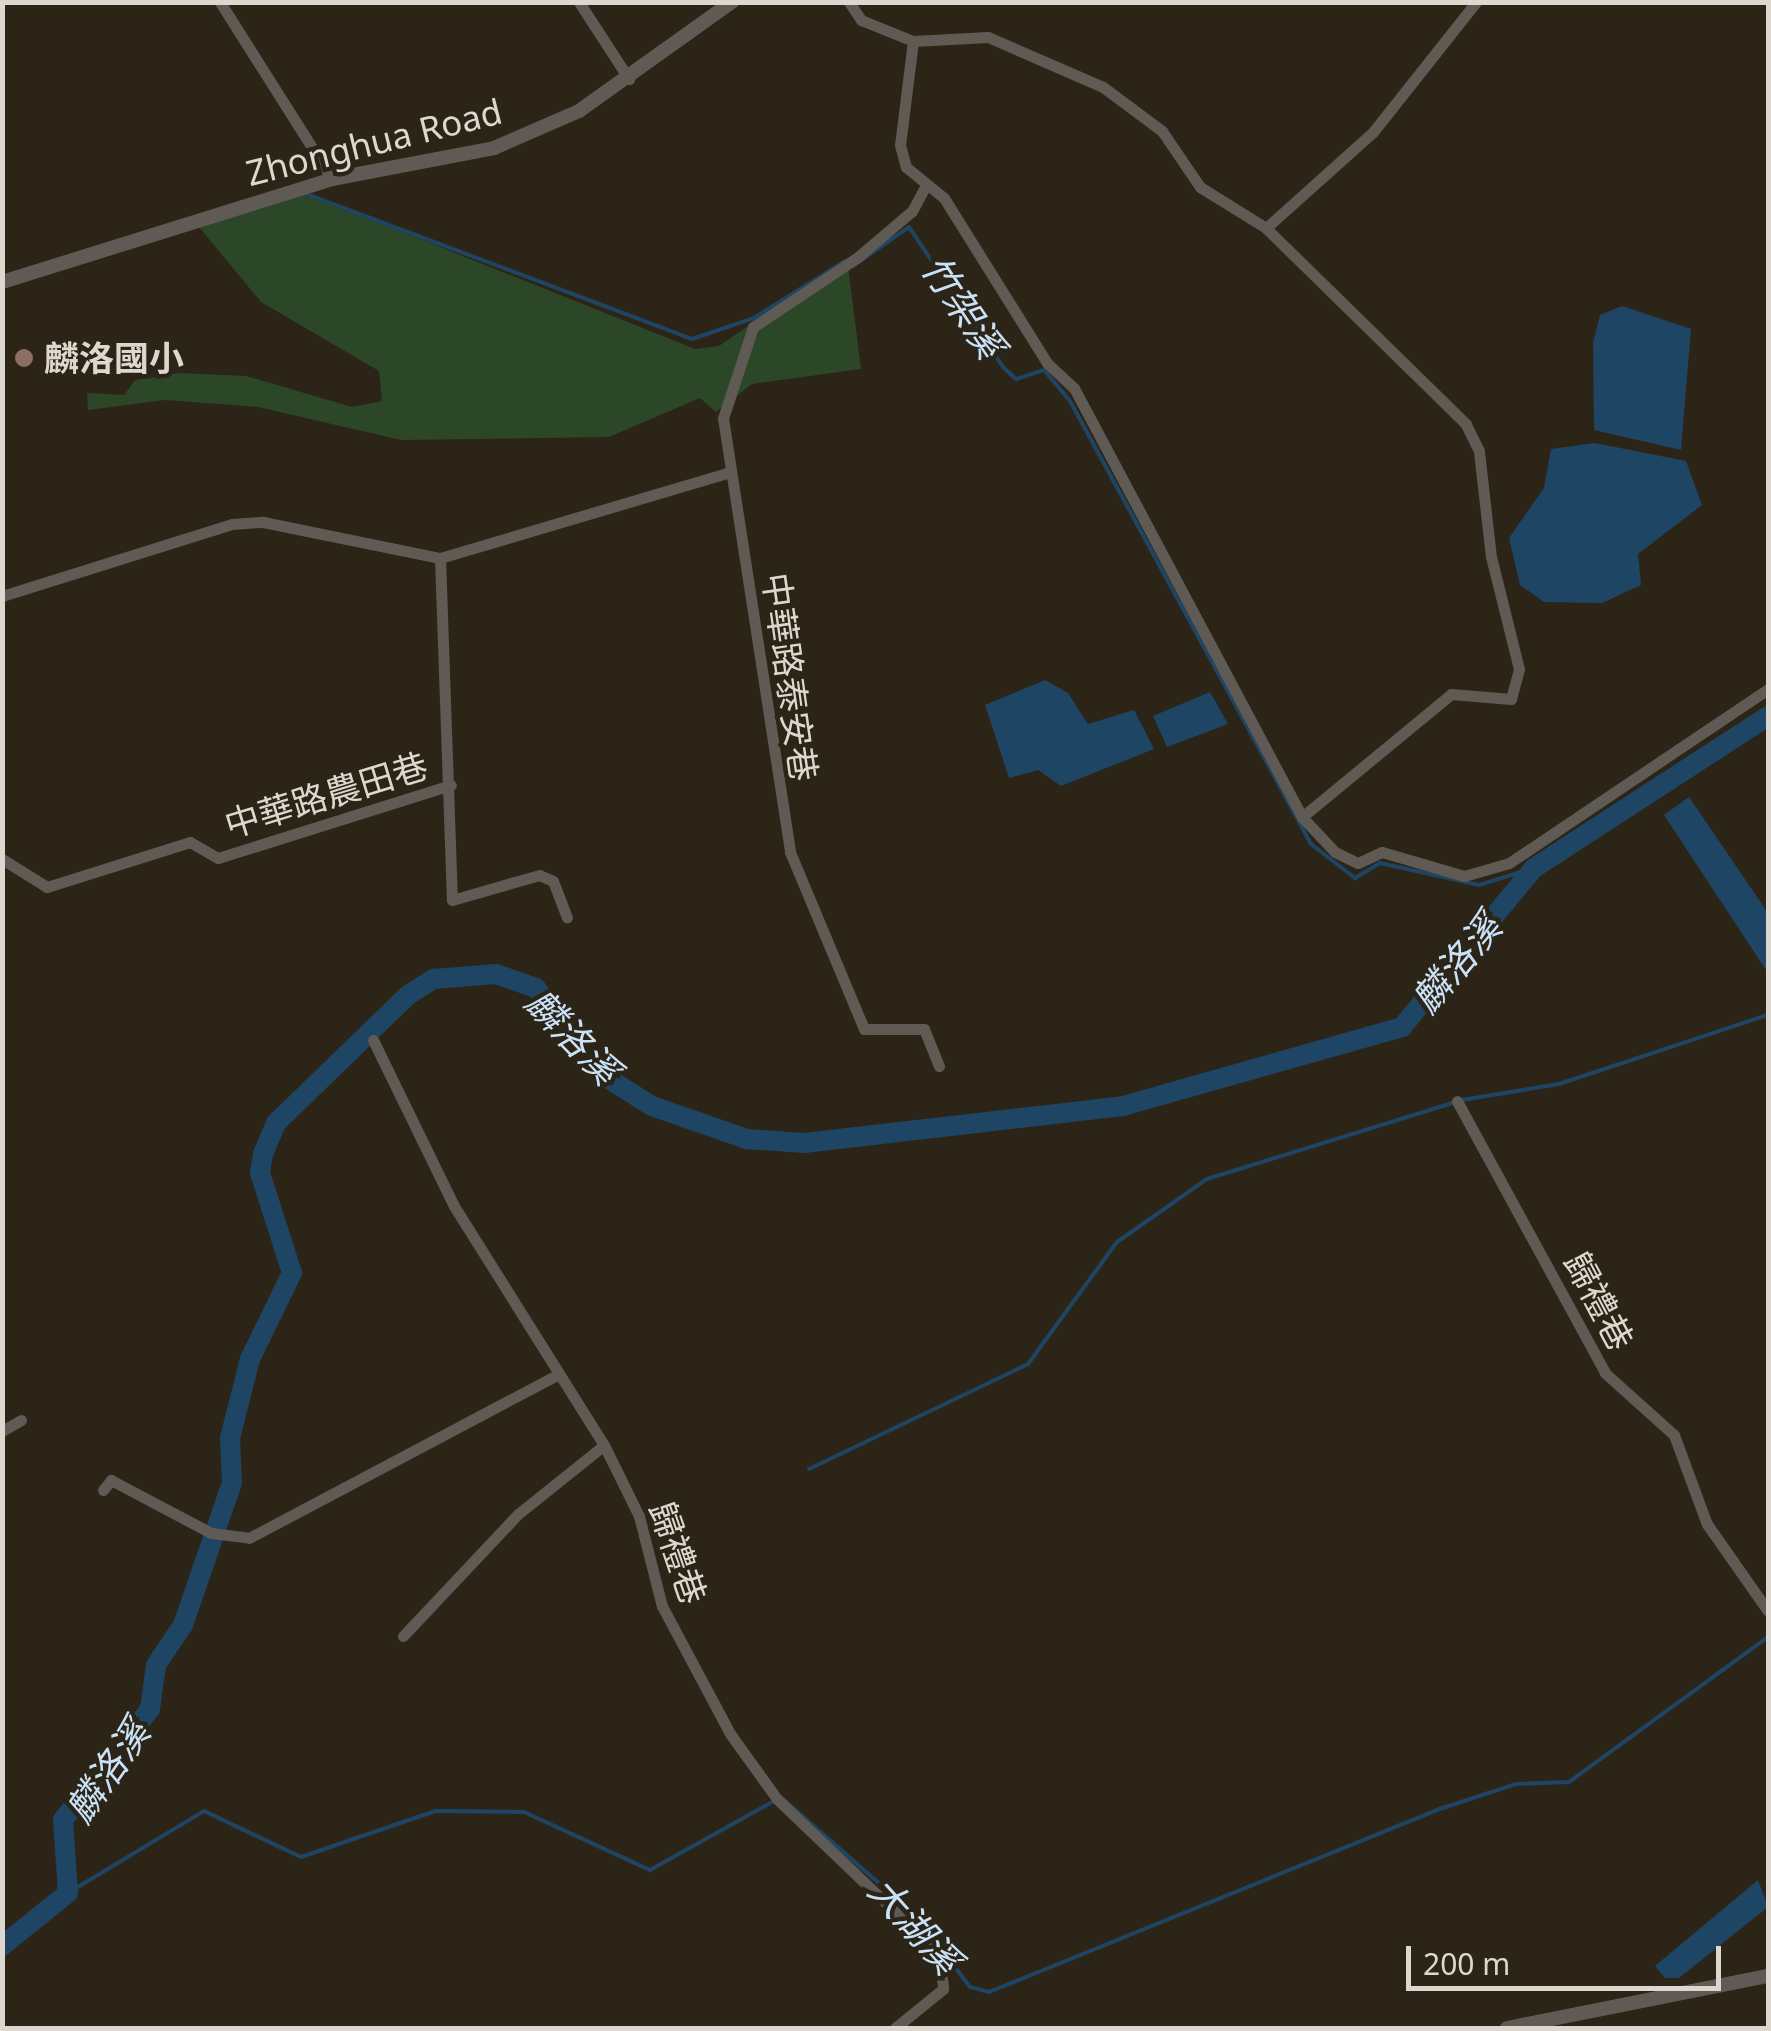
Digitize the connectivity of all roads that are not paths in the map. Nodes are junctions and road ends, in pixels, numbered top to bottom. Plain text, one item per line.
1 (220, 2) edge
2 (579, 2) edge
3 (732, 2) edge
4 (850, 2) edge
5 (1476, 2) edge
6 (913, 42) junction
7 (628, 79) junction
8 (332, 180) junction
9 (926, 186) junction
10 (1266, 228) junction
11 (2, 282) edge
12 (730, 472) junction
13 (440, 558) junction
14 (2, 596) edge
15 (1768, 689) edge
16 (451, 785) junction
17 (1302, 817) junction
18 (2, 859) edge
19 (567, 917) dead end
20 (373, 1040) dead end
21 (940, 1066) dead end
22 (1457, 1101) dead end
23 (555, 1376) junction
24 (21, 1420) dead end
25 (2, 1431) edge
26 (604, 1445) junction
27 (103, 1490) dead end
28 (1768, 1611) edge
29 (404, 1636) dead end
30 (1768, 1976) edge
31 (895, 2028) edge
32 (1507, 2028) edge

1 - 8 street
2 - 7 street
3 - 7 street, Zhonghua Road
4 - 6 street
5 - 10 street
6 - 9 street
6 - 10 street
7 - 8 street, Zhonghua Road
8 - 11 street, Zhonghua Road
9 - 12 street, 中華路泰安巷
9 - 17 street
10 - 17 street
12 - 13 street
12 - 21 street, 中華路泰安巷
13 - 14 street
13 - 16 street, 中華路農田巷
15 - 17 street
16 - 18 street, 中華路農田巷
16 - 19 street, 中華路農田巷
20 - 23 street, 歸禮巷
22 - 28 street, 歸禮巷
23 - 26 street, 歸禮巷
23 - 27 street
24 - 25 street
26 - 29 street
26 - 31 street, 歸禮巷
30 - 32 street

